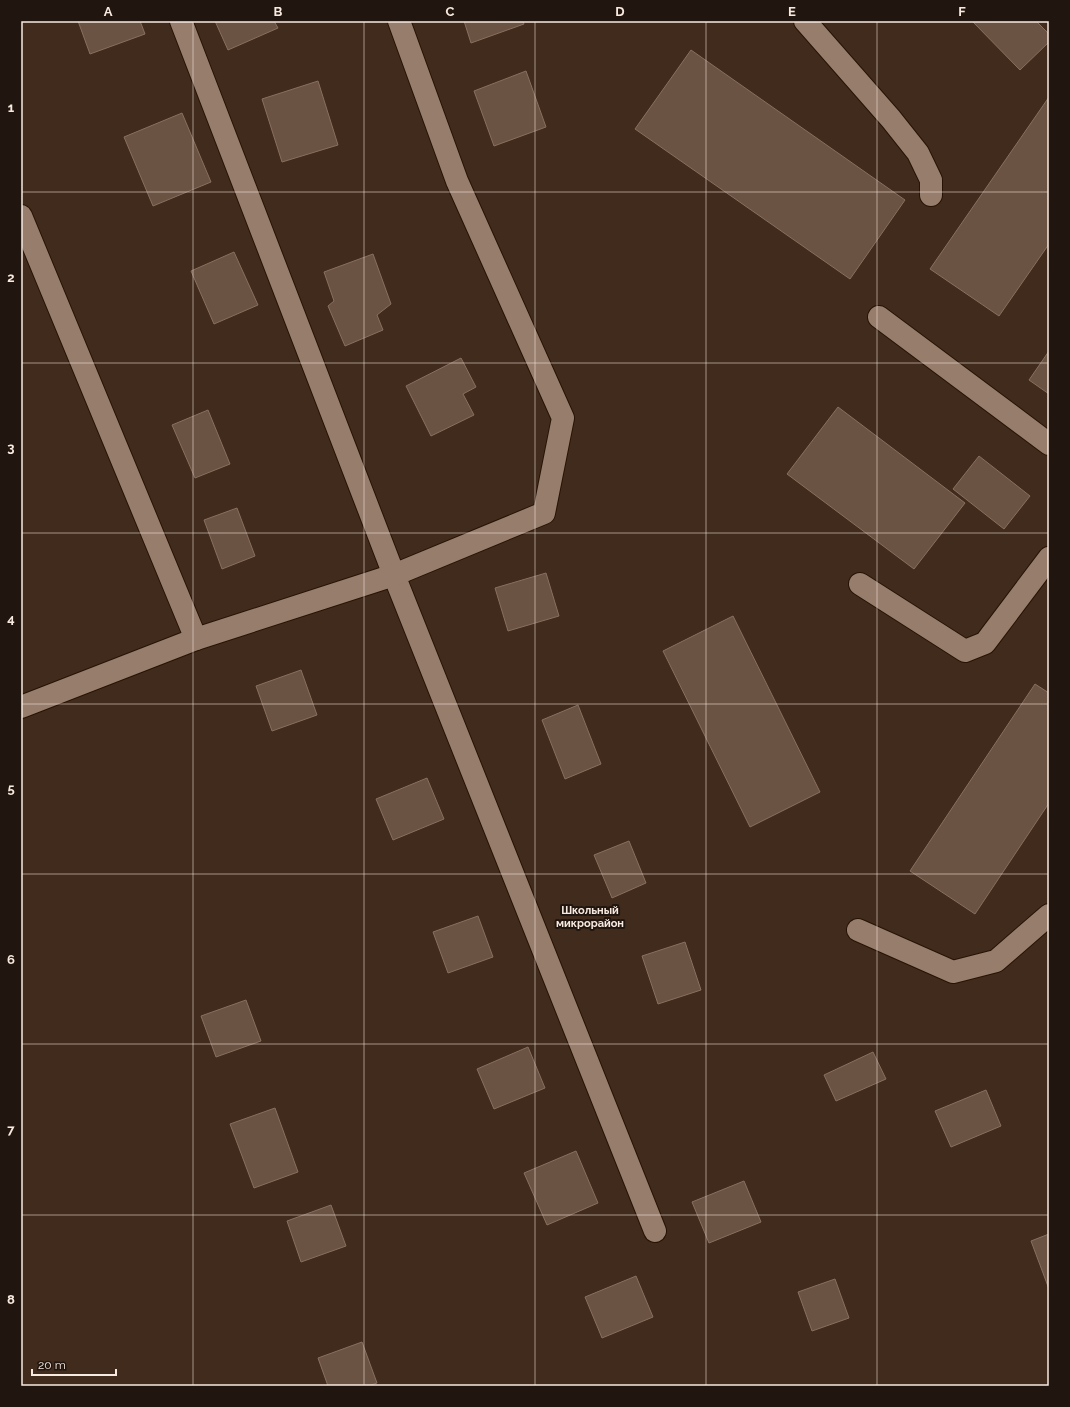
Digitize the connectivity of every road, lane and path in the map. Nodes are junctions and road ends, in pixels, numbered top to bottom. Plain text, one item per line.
1 (181, 21) edge
2 (399, 21) edge
3 (805, 21) edge
4 (931, 195) dead end
5 (21, 216) edge
6 (879, 317) dead end
7 (1049, 444) edge
8 (1049, 558) edge
9 (394, 575) junction
10 (860, 584) dead end
11 (196, 639) junction
12 (21, 707) edge
13 (1049, 915) edge
14 (858, 930) dead end
15 (655, 1231) dead end

1 - 9 street
2 - 9 street
3 - 4 street
5 - 11 street
6 - 7 street
8 - 10 street
9 - 11 street
9 - 15 street
11 - 12 street
13 - 14 street

